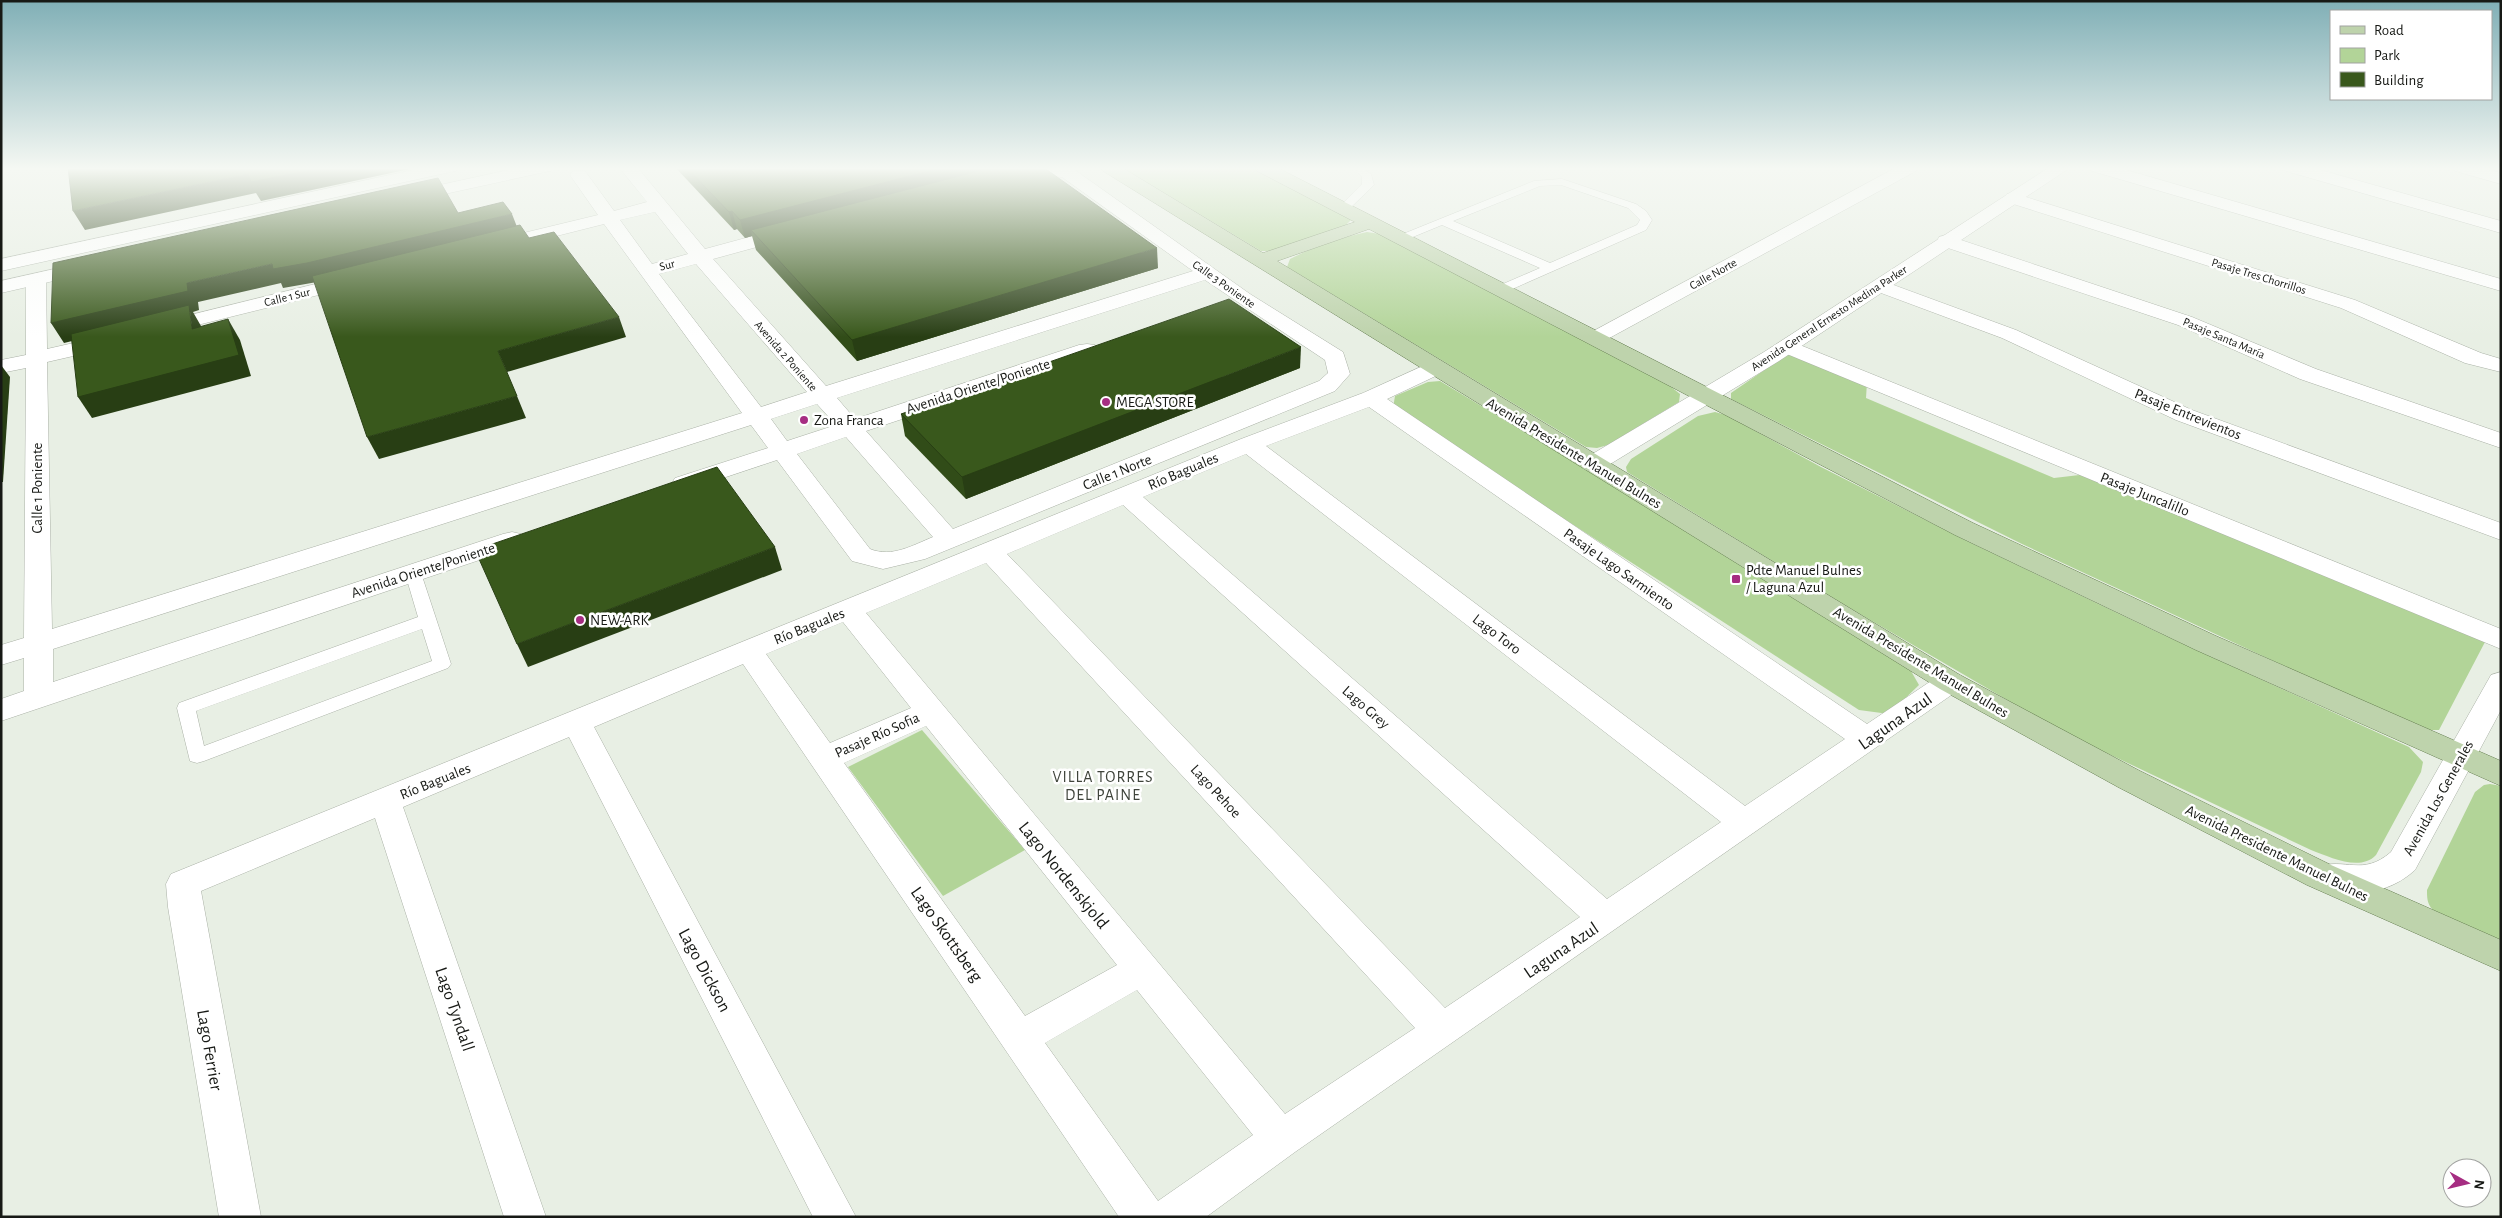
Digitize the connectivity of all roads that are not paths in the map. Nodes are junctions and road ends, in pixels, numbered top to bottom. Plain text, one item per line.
1 (190, 224) edge
2 (585, 224) edge
3 (613, 224) edge
4 (674, 224) edge
5 (1138, 224) edge
6 (1202, 224) edge
7 (1368, 224) edge
8 (1372, 224) edge
9 (1436, 224) edge
10 (1449, 224) edge
11 (1643, 224) edge
12 (1805, 224) edge
13 (1972, 224) edge
14 (2094, 224) edge
15 (2292, 224) edge
16 (803, 228) edge
17 (1400, 238) junction
18 (1946, 241) junction
19 (475, 251) edge
20 (700, 256) junction
21 (1261, 260) junction
22 (104, 264) edge
23 (1, 265) edge
24 (1550, 268) junction
25 (647, 271) junction
26 (1207, 273) junction
27 (369, 277) edge
28 (36, 279) junction
29 (2501, 285) edge
30 (1880, 286) junction
31 (1, 287) edge
32 (1501, 290) junction
33 (1243, 298) junction
34 (1215, 307) edge
35 (1595, 338) junction
36 (1112, 341) edge
37 (1790, 347) junction
38 (1336, 357) joint
39 (36, 358) junction
40 (2501, 366) edge
41 (1, 367) edge
42 (1434, 368) junction
43 (820, 395) junction
44 (1705, 397) junction
45 (1371, 398) junction
46 (756, 416) junction
47 (849, 428) junction
48 (2501, 441) edge
49 (1248, 444) junction
50 (784, 450) junction
51 (1594, 464) junction
52 (663, 490) edge
53 (1126, 495) junction
54 (2501, 532) edge
55 (533, 533) edge
56 (949, 540) junction
57 (990, 551) junction
58 (412, 573) junction
59 (848, 610) junction
60 (428, 620) junction
61 (2501, 640) edge
62 (38, 643) junction
63 (749, 651) junction
64 (1, 655) edge
65 (1950, 682) junction
66 (2501, 682) edge
67 (39, 697) junction
68 (1, 710) edge
69 (931, 711) junction
70 (576, 722) junction
71 (1867, 739) junction
72 (2460, 757) junction
73 (824, 759) junction
74 (2501, 774) edge
75 (386, 801) junction
76 (1745, 823) junction
77 (2319, 876) junction
78 (184, 884) joint
79 (1606, 919) junction
80 (2501, 956) edge
81 (1141, 969) junction
82 (1442, 1031) junction
83 (1020, 1038) junction
84 (1281, 1139) junction
85 (240, 1217) edge
86 (525, 1217) edge
87 (835, 1217) edge
88 (1144, 1217) edge
89 (1171, 1217) edge

1 - 23 street
2 - 19 street
3 - 25 street
4 - 20 street, Avenida 2 Poniente
5 - 26 street, Calle 3 Poniente
6 - 21 main road, Avenida Presidente Manuel Bulnes
7 - 21 main road
8 - 17 main road
9 - 17 lane
10 - 24 lane
11 - 24 lane
12 - 35 street, Calle Norte
13 - 18 street, Avenida General Ernesto Medina Parker
14 - 40 street, Pasaje Tres Chorrillos
15 - 29 street
16 - 20 street, Sur
17 - 32 main road
18 - 30 street, Avenida General Ernesto Medina Parker
18 - 48 street, Pasaje Santa María
20 - 25 street, Sur
20 - 43 street, Avenida 2 Poniente
21 - 42 main road, Avenida Presidente Manuel Bulnes
22 - 28 street
24 - 32 lane
25 - 46 street
26 - 33 street, Calle 3 Poniente
26 - 43 street
27 - 39 street, Calle 1 Sur
28 - 31 street
28 - 39 street, Calle 1 Poniente
30 - 37 street, Avenida General Ernesto Medina Parker
30 - 54 street, Pasaje Entrevientos
32 - 35 main road
33 - 34 street
33 - 38 street, Calle 3 Poniente
35 - 44 main road
36 - 47 street, Avenida Oriente/Poniente
37 - 44 street, Avenida General Ernesto Medina Parker
37 - 61 street, Pasaje Juncalillo
38 - 56 street, Calle 1 Norte
39 - 41 street, Calle 1 Sur
39 - 62 street, Calle 1 Poniente
42 - 45 street, Río Baguales
42 - 51 main road, Avenida Presidente Manuel Bulnes
43 - 46 street
43 - 47 street, Avenida 2 Poniente
44 - 51 street, Avenida General Ernesto Medina Parker
44 - 72 main road
45 - 49 street, Río Baguales
45 - 71 street, Pasaje Lago Sarmiento
46 - 50 street
46 - 62 street
47 - 50 street, Avenida Oriente/Poniente
47 - 56 street, Avenida 2 Poniente
49 - 53 street, Río Baguales
49 - 76 street, Lago Toro
50 - 52 street, Avenida Oriente/Poniente
50 - 56 street, Calle 1 Norte
51 - 65 main road, Avenida Presidente Manuel Bulnes
53 - 57 street, Río Baguales
53 - 79 street, Lago Grey
55 - 58 street, Avenida Oriente/Poniente
57 - 59 street, Río Baguales
57 - 82 street, Lago Pehoe
58 - 60 lane
58 - 67 street, Avenida Oriente/Poniente
59 - 63 street, Río Baguales
59 - 69 street, Lago Nordenskjold
60 - 60 lane
62 - 64 street
62 - 67 street, Calle 1 Poniente
63 - 70 street, Río Baguales
63 - 73 street, Lago Skottsberg
65 - 71 street, Laguna Azul
65 - 77 main road, Avenida Presidente Manuel Bulnes
66 - 72 street, Avenida Los Generales
67 - 68 street, Avenida Oriente/Poniente
69 - 73 street, Pasaje Río Sofia
69 - 81 street, Lago Nordenskjold
70 - 75 street, Río Baguales
70 - 87 street, Lago Dickson
71 - 76 street, Laguna Azul
72 - 74 main road
72 - 77 street, Avenida Los Generales
73 - 83 street, Lago Skottsberg
75 - 78 street, Río Baguales
75 - 86 street, Lago Tyndall
76 - 79 street, Laguna Azul
77 - 80 main road, Avenida Presidente Manuel Bulnes
78 - 85 street, Lago Ferrier
79 - 82 street, Laguna Azul
81 - 83 street
81 - 84 street, Lago Nordenskjold
82 - 84 street, Laguna Azul
83 - 88 street, Lago Skottsberg
84 - 89 street, Laguna Azul

